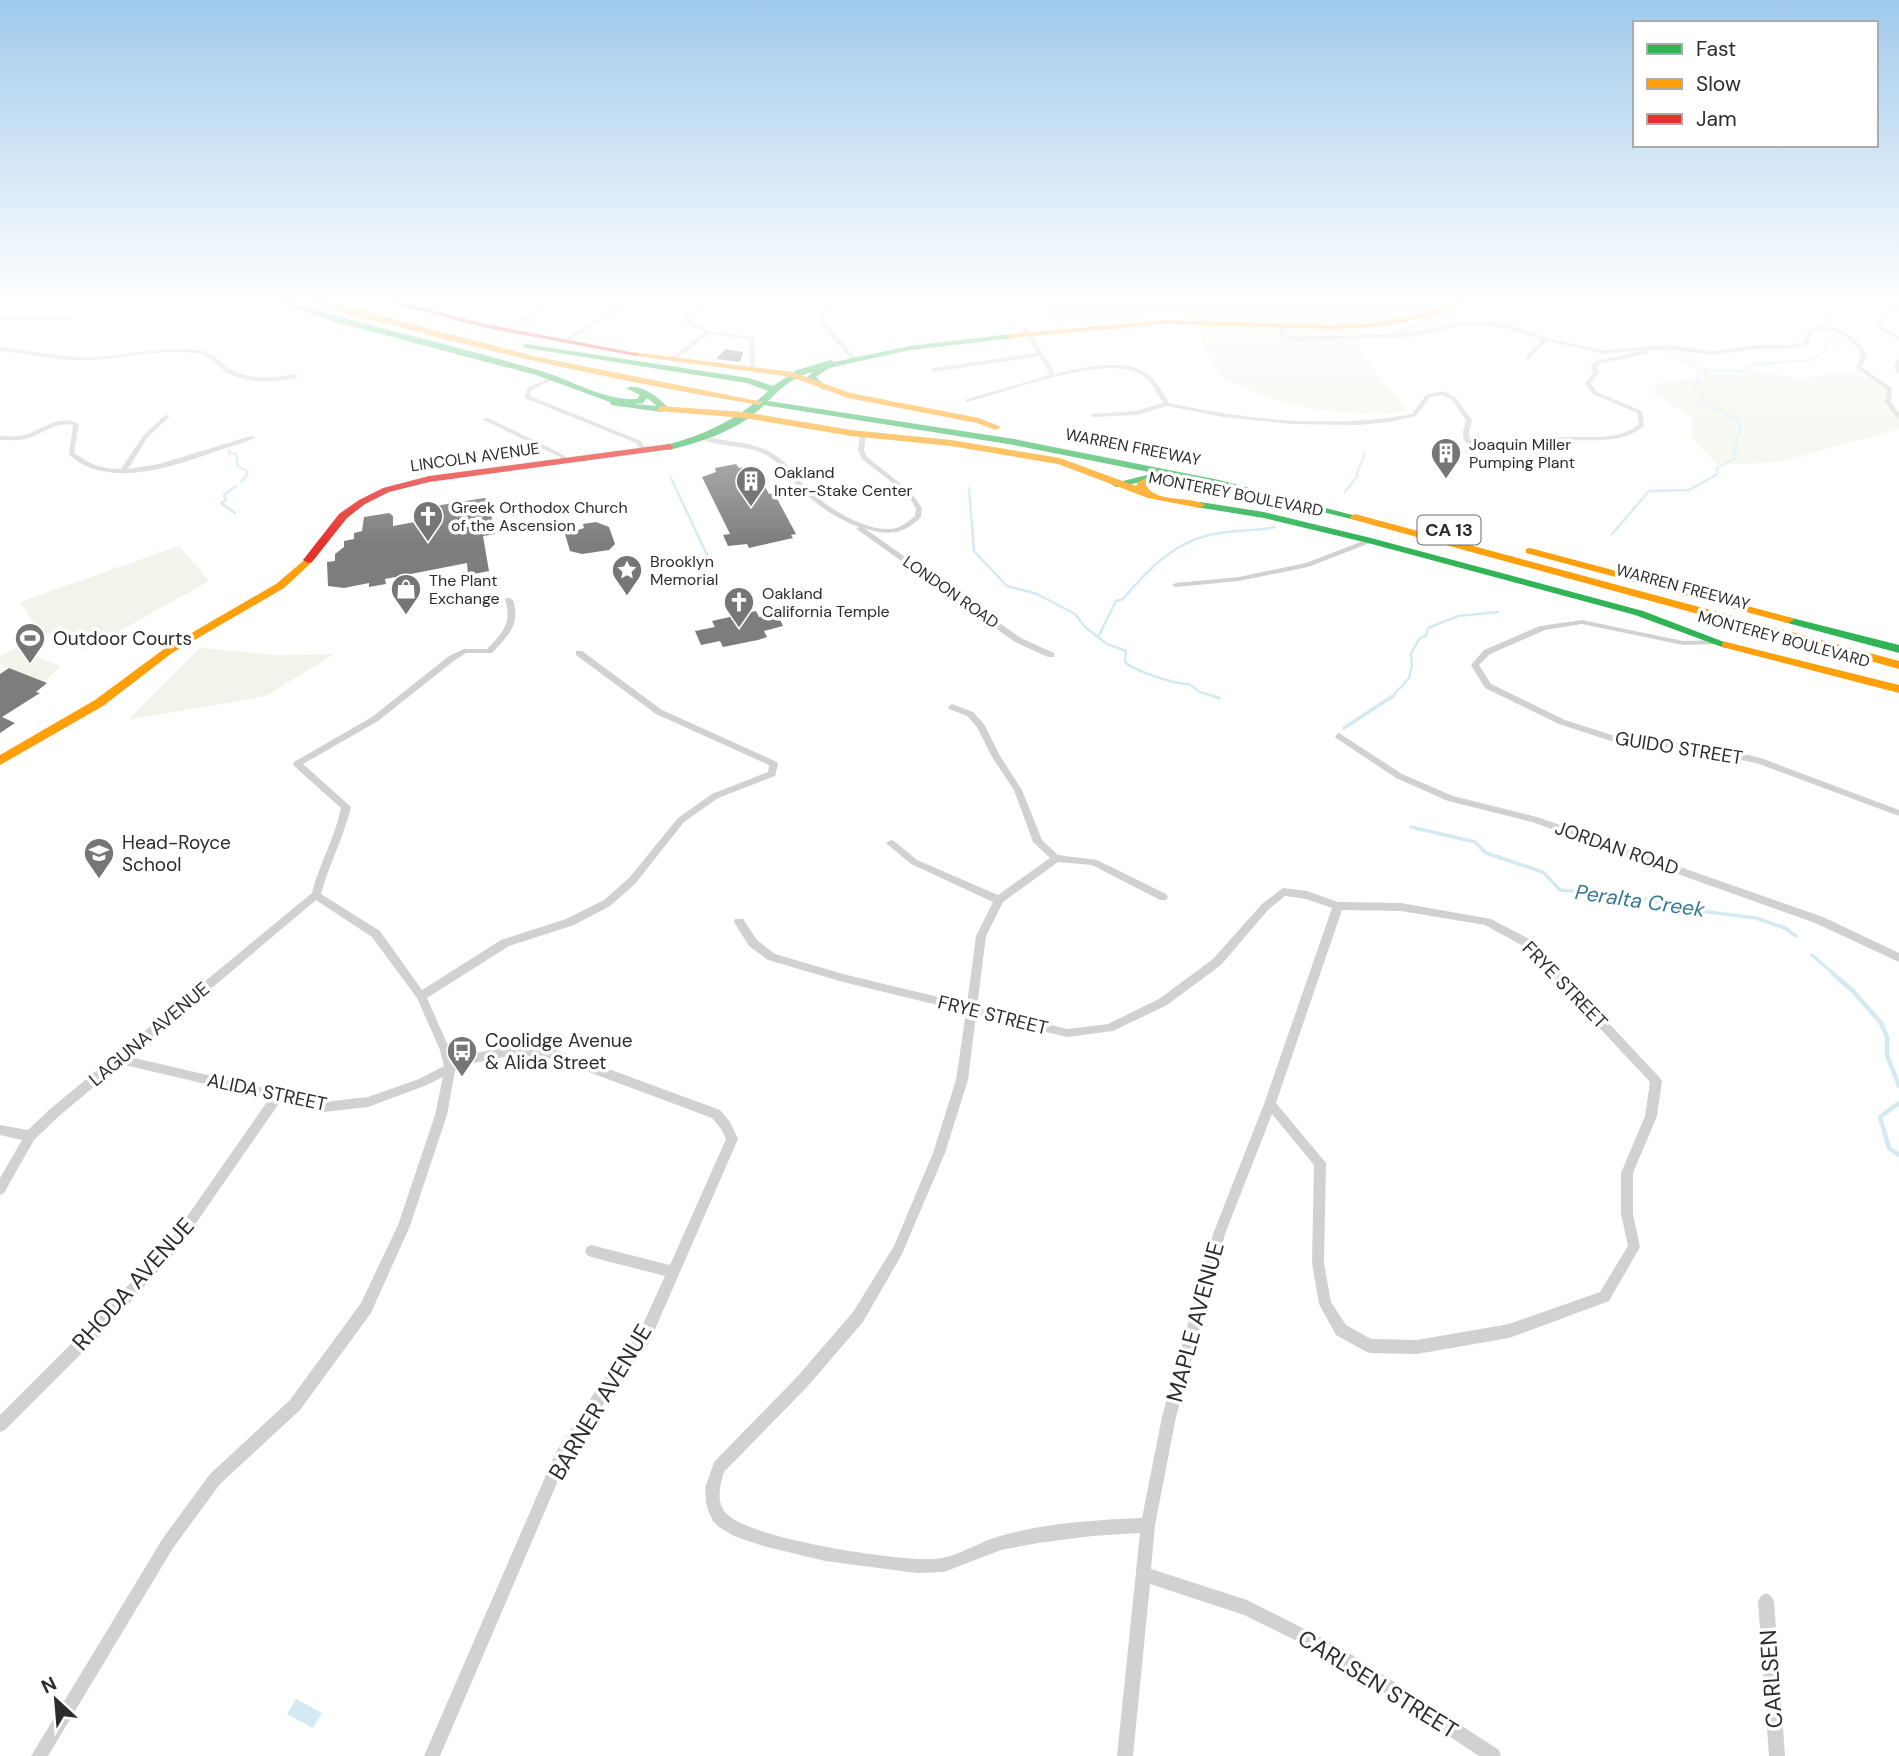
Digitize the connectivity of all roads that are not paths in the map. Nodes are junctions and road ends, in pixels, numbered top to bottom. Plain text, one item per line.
1 (547, 381) edge
2 (560, 381) edge
3 (603, 381) edge
4 (655, 381) edge
5 (697, 381) edge
6 (726, 381) edge
7 (778, 381) edge
8 (807, 381) edge
9 (816, 381) edge
10 (1039, 381) edge
11 (1151, 381) edge
12 (1589, 381) edge
13 (1879, 381) edge
14 (769, 387) junction
15 (823, 387) junction
16 (640, 391) junction
17 (967, 400) dead end
18 (614, 403) junction
19 (1167, 404) junction
20 (665, 408) junction
21 (750, 409) junction
22 (1093, 415) dead end
23 (167, 416) dead end
24 (1899, 417) edge
25 (486, 419) dead end
26 (996, 427) junction
27 (863, 435) junction
28 (253, 437) dead end
29 (0, 438) edge
30 (702, 438) junction
31 (644, 452) junction
32 (566, 462) junction
33 (124, 469) junction
34 (1155, 478) junction
35 (1116, 484) junction
36 (1151, 496) junction
37 (1374, 522) junction
38 (854, 524) junction
39 (1371, 541) junction
40 (1176, 585) dead end
41 (509, 600) dead end
42 (1716, 642) junction
43 (1899, 649) edge
44 (579, 653) dead end
45 (1051, 655) dead end
46 (1899, 665) edge
47 (1899, 690) edge
48 (952, 707) dead end
49 (1339, 736) dead end
50 (0, 761) edge
51 (1899, 813) edge
52 (891, 843) dead end
53 (1056, 858) junction
54 (316, 895) junction
55 (1163, 897) dead end
56 (999, 901) junction
57 (1339, 906) junction
58 (739, 922) dead end
59 (1899, 958) edge
60 (421, 996) junction
61 (970, 1009) junction
62 (120, 1059) junction
63 (450, 1068) junction
64 (276, 1097) junction
65 (1270, 1104) junction
66 (726, 1126) joint
67 (0, 1129) edge
68 (30, 1136) junction
69 (0, 1189) edge
70 (592, 1251) dead end
71 (671, 1271) junction
72 (0, 1424) edge
73 (1149, 1525) junction
74 (1143, 1574) junction
75 (1766, 1601) dead end
76 (39, 1756) edge
77 (432, 1756) edge
78 (1125, 1756) edge
79 (1493, 1756) edge
80 (1777, 1756) edge

1 - 31 street
2 - 18 main road, MONTEREY BOULEVARD
3 - 16 main road
4 - 37 main road, WARREN FREEWAY / CA 13
5 - 26 main road, WARREN FREEWAY / CA 13
6 - 14 main road
7 - 14 main road, LINCOLN AVENUE
8 - 15 main road
9 - 15 main road
10 - 17 street
11 - 19 street
12 - 19 street
13 - 24 street
14 - 21 main road, LINCOLN AVENUE
15 - 26 main road
16 - 18 main road
16 - 20 main road
18 - 20 main road, MONTEREY BOULEVARD
19 - 22 street
20 - 21 main road, MONTEREY BOULEVARD
21 - 27 main road, MONTEREY BOULEVARD
21 - 30 main road, LINCOLN AVENUE
23 - 33 street
25 - 32 street
26 - 43 main road, WARREN FREEWAY / CA 13
27 - 35 main road, MONTEREY BOULEVARD
27 - 38 street
28 - 33 street
29 - 33 street
30 - 31 main road, LINCOLN AVENUE
30 - 38 street, LONDON ROAD
31 - 32 main road, LINCOLN AVENUE
32 - 50 main road, LINCOLN AVENUE
34 - 35 main road
34 - 36 main road
34 - 37 main road
35 - 36 main road, MONTEREY BOULEVARD
36 - 39 main road, MONTEREY BOULEVARD
37 - 46 main road, WARREN FREEWAY / CA 13
38 - 45 street, LONDON ROAD
39 - 40 street
39 - 42 main road, MONTEREY BOULEVARD
41 - 54 street
42 - 47 main road, MONTEREY BOULEVARD
42 - 51 street, GUIDO STREET
44 - 60 street
48 - 53 street
49 - 59 street, JORDAN ROAD
52 - 56 street
53 - 55 street
53 - 56 street
54 - 60 street
54 - 62 street, LAGUNA AVENUE
56 - 61 street
57 - 61 street, FRYE STREET
57 - 65 street, MAPLE AVENUE
57 - 65 street, FRYE STREET
58 - 61 street, FRYE STREET
60 - 63 street
61 - 73 street
62 - 64 street, ALIDA STREET
62 - 68 street, LAGUNA AVENUE
63 - 64 street, ALIDA STREET
63 - 66 street, ALIDA STREET
63 - 76 street
64 - 72 street, RHODA AVENUE
65 - 73 street, MAPLE AVENUE
66 - 71 street, BARNER AVENUE
67 - 68 street
68 - 69 street, LAGUNA AVENUE
70 - 71 street
71 - 77 street, BARNER AVENUE
73 - 74 street, MAPLE AVENUE
74 - 78 street, MAPLE AVENUE
74 - 79 street, CARLSEN STREET
75 - 80 street, CARLSEN

